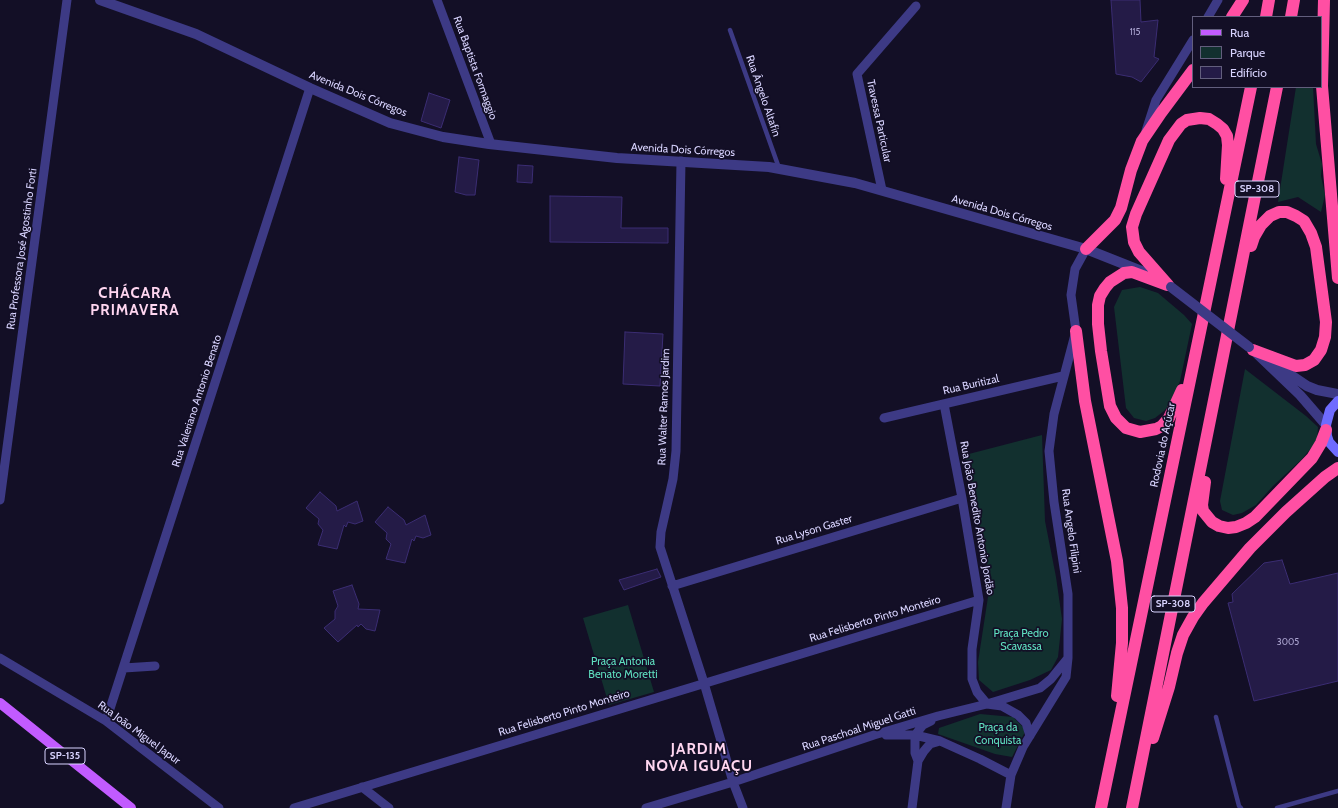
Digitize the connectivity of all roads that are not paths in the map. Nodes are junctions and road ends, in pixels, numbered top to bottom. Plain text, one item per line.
1 (67, 0) edge
2 (100, 0) edge
3 (438, 0) edge
4 (1218, 0) edge
5 (1243, 0) edge
6 (1269, 0) edge
7 (1294, 0) edge
8 (1324, 0) edge
9 (916, 6) dead end
10 (1209, 16) edge
11 (1233, 16) edge
12 (1266, 16) edge
13 (1291, 16) edge
14 (730, 30) dead end
15 (1192, 42) edge
16 (1192, 71) edge
17 (310, 88) junction
18 (1251, 88) edge
19 (1277, 88) edge
20 (1142, 141) junction
21 (491, 144) junction
22 (681, 161) junction
23 (779, 169) junction
24 (882, 190) junction
25 (1220, 236) junction
26 (1086, 249) junction
27 (1338, 278) edge
28 (1170, 286) junction
29 (1237, 291) junction
30 (1076, 331) junction
31 (1251, 348) junction
32 (1192, 365) junction
33 (1063, 376) junction
34 (1338, 394) edge
35 (1338, 401) edge
36 (944, 404) junction
37 (1213, 406) junction
38 (884, 418) dead end
39 (1326, 428) junction
40 (1338, 452) edge
41 (1338, 468) edge
42 (962, 498) junction
43 (0, 500) edge
44 (672, 586) junction
45 (979, 600) junction
46 (0, 658) edge
47 (1068, 658) junction
48 (154, 666) dead end
49 (124, 668) junction
50 (704, 683) junction
51 (0, 704) edge
52 (987, 704) junction
53 (938, 716) junction
54 (1216, 718) dead end
55 (106, 721) junction
56 (874, 735) junction
57 (915, 735) junction
58 (1030, 736) junction
59 (940, 741) junction
60 (1111, 758) junction
61 (918, 762) junction
62 (1011, 775) junction
63 (733, 782) junction
64 (362, 787) junction
65 (1338, 791) edge
66 (1132, 805) edge
67 (131, 808) edge
68 (219, 808) edge
69 (294, 808) edge
70 (389, 808) edge
71 (646, 808) edge
72 (743, 808) edge
73 (912, 808) edge
74 (1006, 808) edge
75 (1101, 808) edge
76 (1241, 808) edge
77 (1277, 808) edge

1 - 43 street, Rua Professora José Agostinho Forti
2 - 17 street, Avenida Dois Córregos
3 - 21 street, Rua Baptista Formaggio
4 - 10 street
5 - 11 highway
6 - 12 highway
7 - 13 highway
8 - 27 highway
9 - 24 street, Travessa Particular
14 - 23 lane, Rua Ângelo Altafin
15 - 20 street
16 - 20 highway
17 - 21 street, Avenida Dois Córregos
17 - 49 street, Rua Valeriano Antonio Benato
18 - 25 highway, Rodovia do Açúcar / SP-308
19 - 29 highway, SP-308
20 - 26 highway
21 - 22 street, Avenida Dois Córregos
22 - 23 street, Avenida Dois Córregos
22 - 44 street, Rua Walter Ramos Jardim
23 - 24 street, Avenida Dois Córregos
24 - 26 street, Avenida Dois Córregos
25 - 28 highway
25 - 32 highway, Rodovia do Açúcar / SP-308
26 - 28 street, Avenida Dois Córregos
26 - 30 street, Rua Angelo Filipini
28 - 31 street, Avenida Dois Córregos, bridge
28 - 32 highway
29 - 31 highway
29 - 37 highway, SP-308
30 - 33 street, Rua Angelo Filipini
30 - 60 highway
31 - 34 street, Avenida Dois Córregos
31 - 39 street, Avenida Dois Córregos
32 - 60 highway, Rodovia do Açúcar / SP-308
33 - 36 street, Rua Buritizal
33 - 47 street, Rua Angelo Filipini
35 - 39 main road
36 - 38 street, Rua Buritizal
36 - 42 street, Rua João Benedito Antonio Jordão
37 - 39 highway
37 - 66 highway, SP-308
39 - 40 main road
41 - 66 highway
42 - 44 street, Rua Lyson Gaster
42 - 45 street, Rua João Benedito Antonio Jordão
44 - 50 street, Rua Walter Ramos Jardim
45 - 50 street, Rua Felisberto Pinto Monteiro
45 - 52 street, Rua João Benedito Antonio Jordão
46 - 55 street, Rua João Miguel Japur
47 - 52 street, Rua Paschoal Miguel Gatti
47 - 58 street, Rua Angelo Filipini
48 - 49 street
49 - 55 street, Rua Valeriano Antonio Benato
50 - 63 street, Rua Walter Ramos Jardim
50 - 64 street, Rua Felisberto Pinto Monteiro
51 - 67 main road, SP-135
52 - 53 street, Rua Paschoal Miguel Gatti
52 - 58 street
53 - 56 street, Rua Paschoal Miguel Gatti
53 - 57 street
54 - 76 lane
55 - 68 street, Rua João Miguel Japur
56 - 57 street
56 - 63 street, Rua Paschoal Miguel Gatti
57 - 59 street
57 - 61 street
58 - 62 street, Rua Angelo Filipini
59 - 61 street
59 - 62 street
60 - 75 highway, Rodovia do Açúcar / SP-308
61 - 73 street
62 - 74 street, Rua Angelo Filipini
63 - 71 street, Rua Paschoal Miguel Gatti
63 - 72 street, Rua Walter Ramos Jardim
64 - 69 street, Rua Felisberto Pinto Monteiro
64 - 70 street
65 - 77 lane

